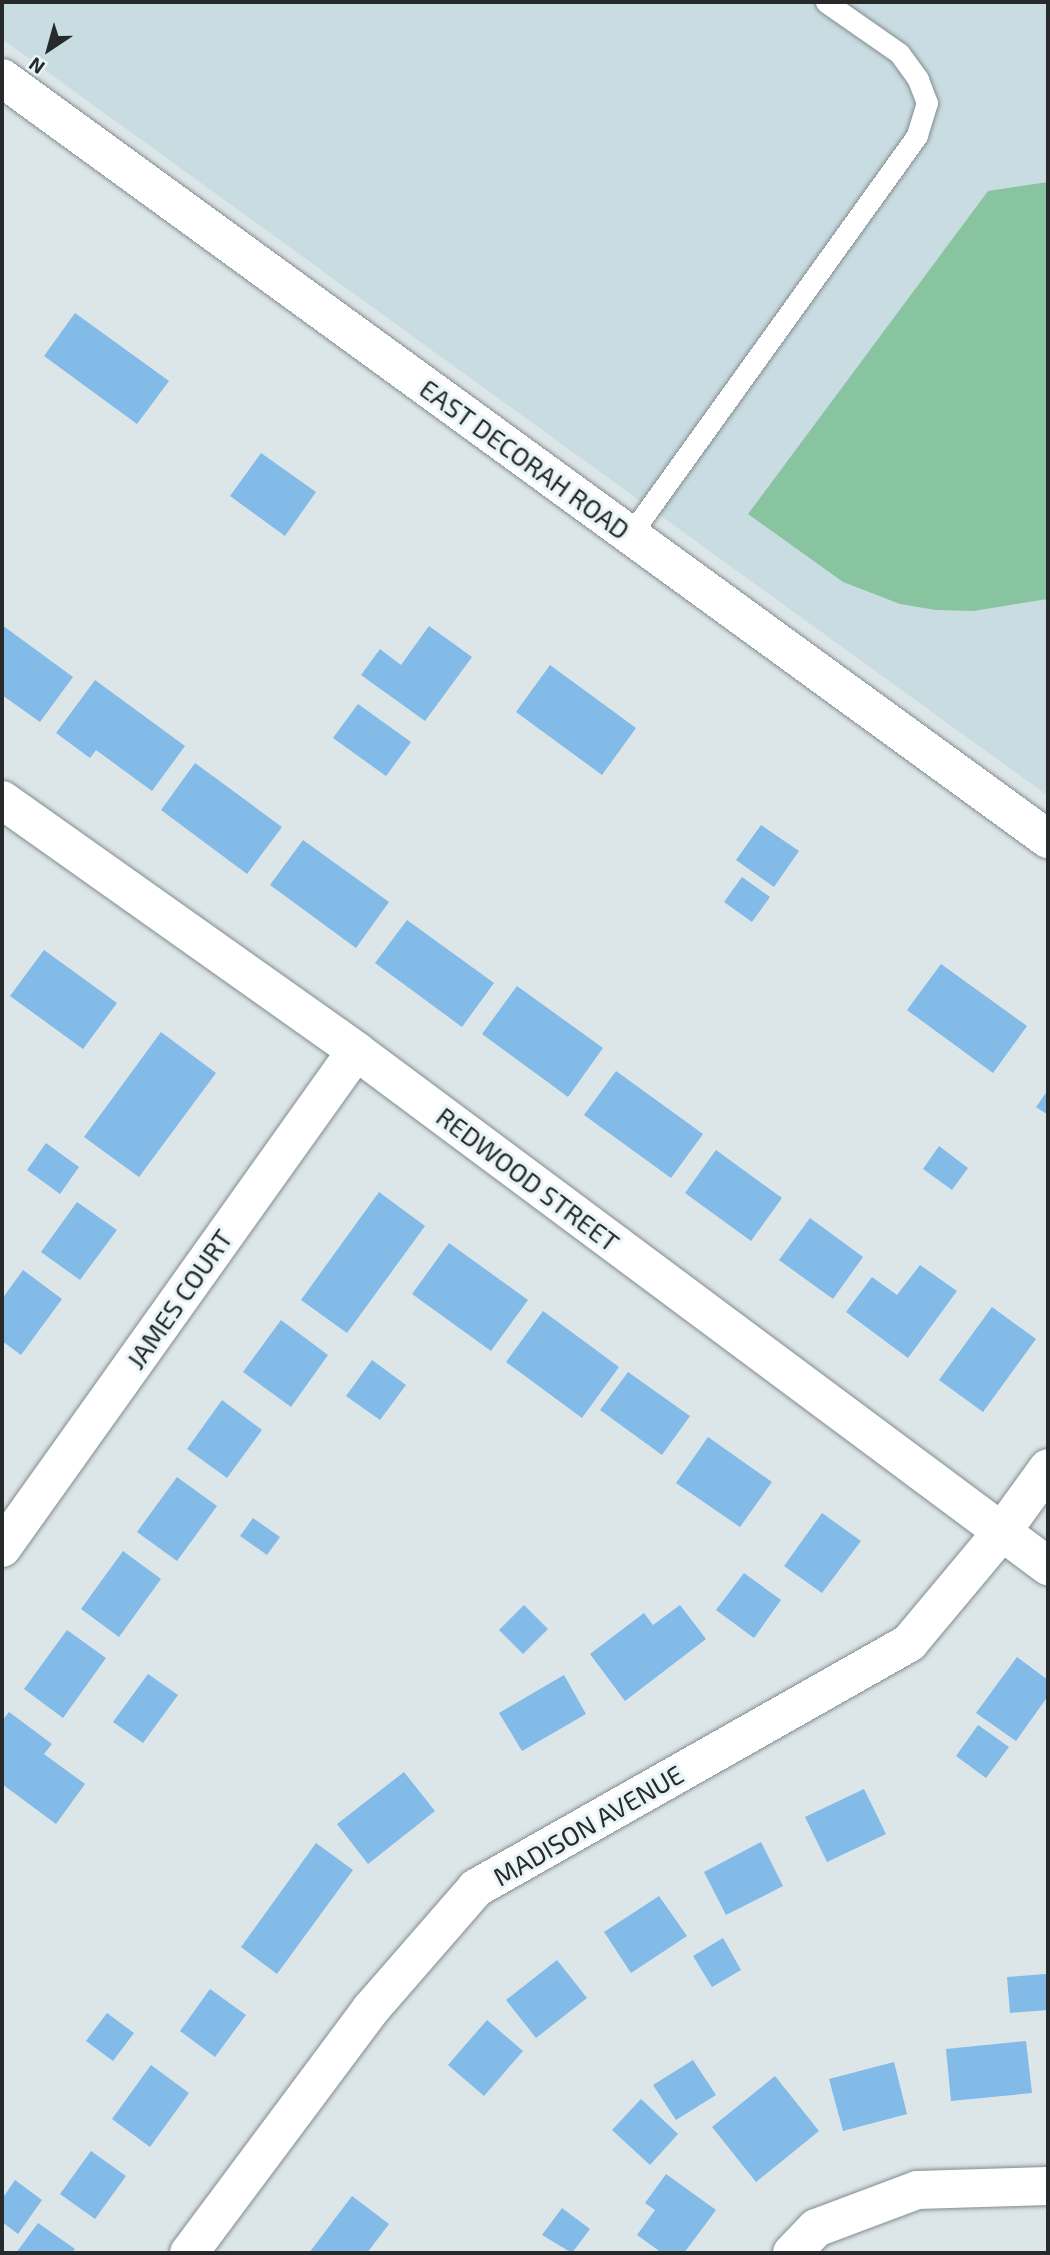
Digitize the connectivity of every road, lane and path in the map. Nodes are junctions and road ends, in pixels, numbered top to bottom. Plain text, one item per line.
1 (826, 2) edge
2 (2, 78) edge
3 (630, 535) junction
4 (2, 800) edge
5 (1048, 839) edge
6 (356, 1051) junction
7 (1048, 1468) edge
8 (1001, 1533) junction
9 (2, 1548) edge
10 (1048, 1566) edge
11 (1048, 2186) edge
12 (189, 2253) edge
13 (792, 2253) edge

1 - 3 lane
2 - 3 street, EAST DECORAH ROAD
3 - 5 street, EAST DECORAH ROAD
4 - 6 street, REDWOOD STREET
6 - 8 street, REDWOOD STREET
6 - 9 street, JAMES COURT
7 - 8 street, MADISON AVENUE
8 - 10 street, REDWOOD STREET
8 - 12 street, MADISON AVENUE
11 - 13 street

